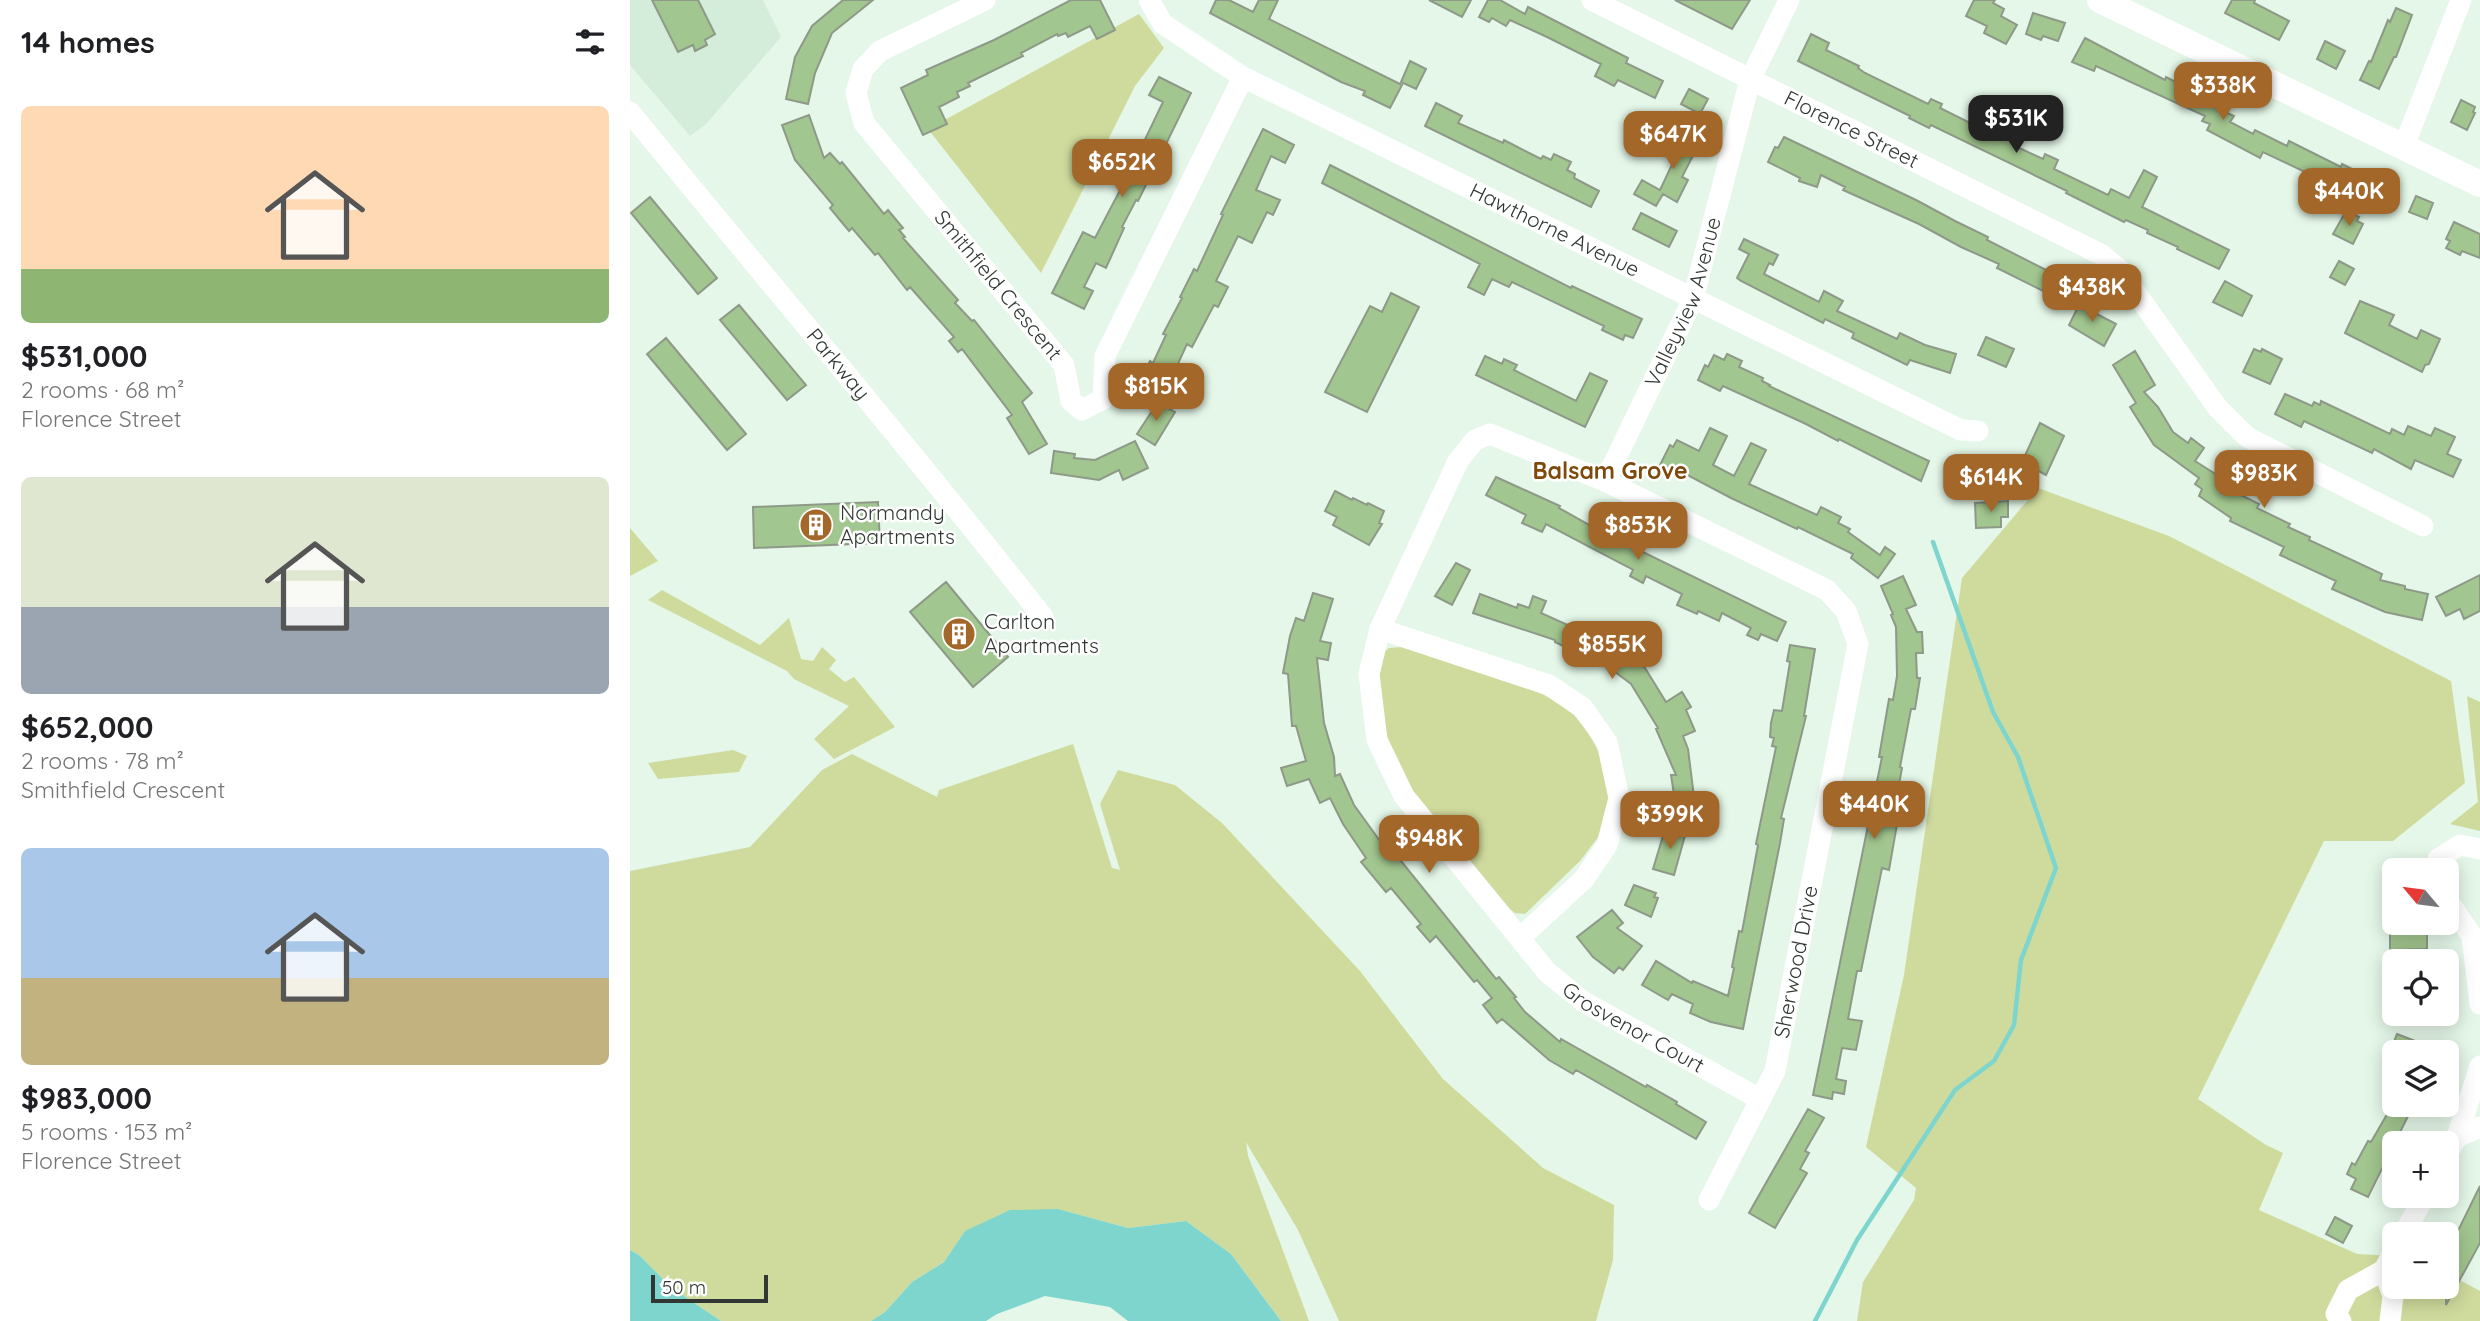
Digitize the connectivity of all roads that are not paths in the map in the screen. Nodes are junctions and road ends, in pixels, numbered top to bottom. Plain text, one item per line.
1 (985, 0) edge
2 (1149, 0) edge
3 (1592, 0) edge
4 (1789, 0) edge
5 (2100, 0) edge
6 (2460, 0) edge
7 (1243, 77) junction
8 (1751, 80) junction
9 (630, 112) edge
10 (2404, 146) junction
11 (2480, 184) edge
12 (1693, 299) junction
13 (1978, 431) dead end
14 (1490, 434) joint
15 (1605, 481) junction
16 (2423, 526) dead end
17 (1043, 617) dead end
18 (1380, 629) junction
19 (2480, 849) edge
20 (2440, 858) edge
21 (2459, 911) edge
22 (2476, 929) edge
23 (1520, 938) junction
24 (2480, 1004) edge
25 (2480, 1066) edge
26 (1760, 1099) junction
27 (2480, 1128) edge
28 (2457, 1131) edge
29 (2459, 1142) edge
30 (1709, 1200) dead end
31 (2382, 1266) edge
32 (2393, 1299) edge
33 (2341, 1321) edge
34 (2389, 1321) edge

1 - 7 street, Smithfield Crescent
2 - 7 street, Hawthorne Avenue
3 - 8 street, Florence Street
4 - 8 street, Valleyview Avenue
5 - 10 main road
6 - 10 street
7 - 12 street, Hawthorne Avenue
8 - 12 street, Valleyview Avenue
8 - 16 street, Florence Street
9 - 17 street, Parkway
10 - 11 main road
12 - 13 street, Hawthorne Avenue
12 - 15 street, Valleyview Avenue
14 - 15 street, Sherwood Drive
14 - 18 street, Grosvenor Court
15 - 26 street, Sherwood Drive
18 - 23 street, Grosvenor Court
18 - 23 street
19 - 20 street
21 - 22 street
22 - 24 street
23 - 26 street, Grosvenor Court
25 - 28 street
26 - 30 street, Sherwood Drive
27 - 29 street
31 - 33 street
32 - 34 street

